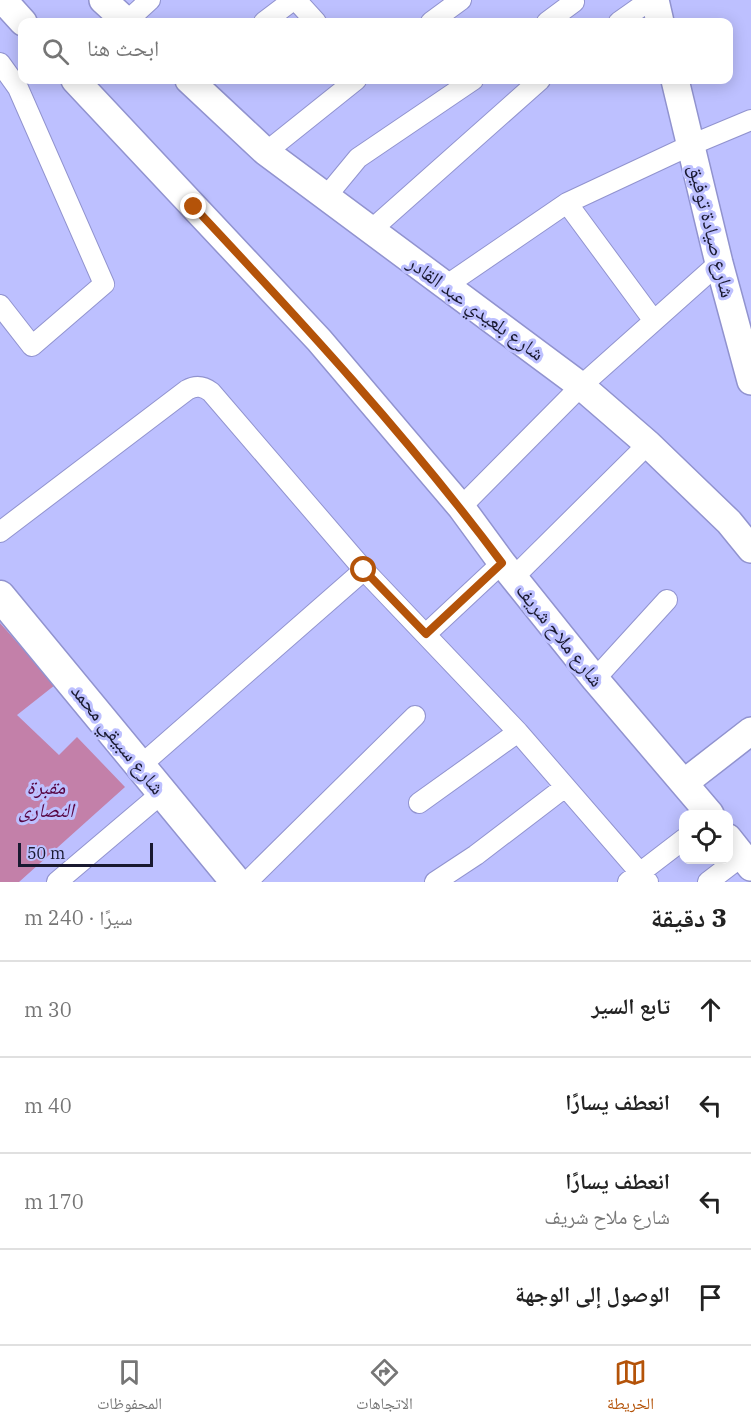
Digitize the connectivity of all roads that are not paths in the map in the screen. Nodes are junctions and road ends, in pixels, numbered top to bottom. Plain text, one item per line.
1 (3, 0) edge
2 (103, 0) edge
3 (150, 0) edge
4 (295, 0) edge
5 (653, 0) edge
6 (454, 2) edge
7 (574, 2) dead end
8 (19, 18) edge
9 (123, 18) edge
10 (131, 18) edge
11 (270, 18) edge
12 (312, 18) edge
13 (436, 18) edge
14 (552, 18) edge
15 (625, 18) edge
16 (659, 18) edge
17 (0, 63) edge
18 (79, 84) edge
19 (194, 84) edge
20 (351, 84) edge
21 (467, 84) edge
22 (535, 84) edge
23 (676, 84) edge
24 (751, 120) edge
25 (691, 145) junction
26 (266, 152) junction
27 (325, 198) junction
28 (567, 204) junction
29 (370, 231) junction
30 (719, 263) junction
31 (447, 285) junction
32 (0, 305) edge
33 (654, 321) junction
34 (751, 381) edge
35 (581, 386) junction
36 (648, 444) junction
37 (461, 507) junction
38 (0, 532) edge
39 (751, 549) edge
40 (364, 570) junction
41 (508, 570) junction
42 (0, 596) edge
43 (667, 600) dead end
44 (426, 634) junction
45 (595, 679) junction
46 (415, 716) dead end
47 (751, 731) edge
48 (518, 732) junction
49 (140, 766) junction
50 (684, 783) junction
51 (565, 787) junction
52 (162, 793) junction
53 (419, 803) dead end
54 (707, 810) edge
55 (679, 844) edge
56 (740, 854) edge
57 (638, 879) edge
58 (57, 882) edge
59 (236, 882) edge
60 (247, 882) edge
61 (435, 882) edge
62 (708, 882) edge

1 - 8 street
2 - 9 street
3 - 10 street
4 - 11 street
4 - 12 street
5 - 15 street
5 - 16 street
6 - 13 street
7 - 14 street
17 - 32 street
18 - 37 street, شارع ملاح شريف
19 - 26 street, شارع بلعيدي عبد القادر
20 - 26 street
21 - 27 street
22 - 29 street
23 - 25 street, شارع صيادة توفيق
24 - 25 street
25 - 28 street
25 - 30 street, شارع صيادة توفيق
26 - 27 street, شارع بلعيدي عبد القادر
27 - 29 street, شارع بلعيدي عبد القادر
28 - 31 street
28 - 33 street
29 - 31 street, شارع بلعيدي عبد القادر
30 - 33 street
30 - 34 street, شارع صيادة توفيق
31 - 35 street, شارع بلعيدي عبد القادر
33 - 35 street
35 - 36 street, شارع بلعيدي عبد القادر
35 - 37 street
36 - 39 street, شارع بلعيدي عبد القادر
36 - 41 street
37 - 41 street, شارع ملاح شريف
38 - 40 street
40 - 44 street
40 - 49 street
41 - 44 street
41 - 45 street, شارع ملاح شريف
42 - 49 main road, شارع سبيقي محمد
43 - 45 street
44 - 48 street
45 - 50 street, شارع ملاح شريف
46 - 60 street
47 - 50 street
48 - 51 street
48 - 53 street
49 - 52 main road, شارع سبيقي محمد
50 - 54 street, شارع ملاح شريف
51 - 57 street
51 - 61 street
52 - 58 street
52 - 59 main road, شارع سبيقي محمد
55 - 57 street
56 - 62 street

